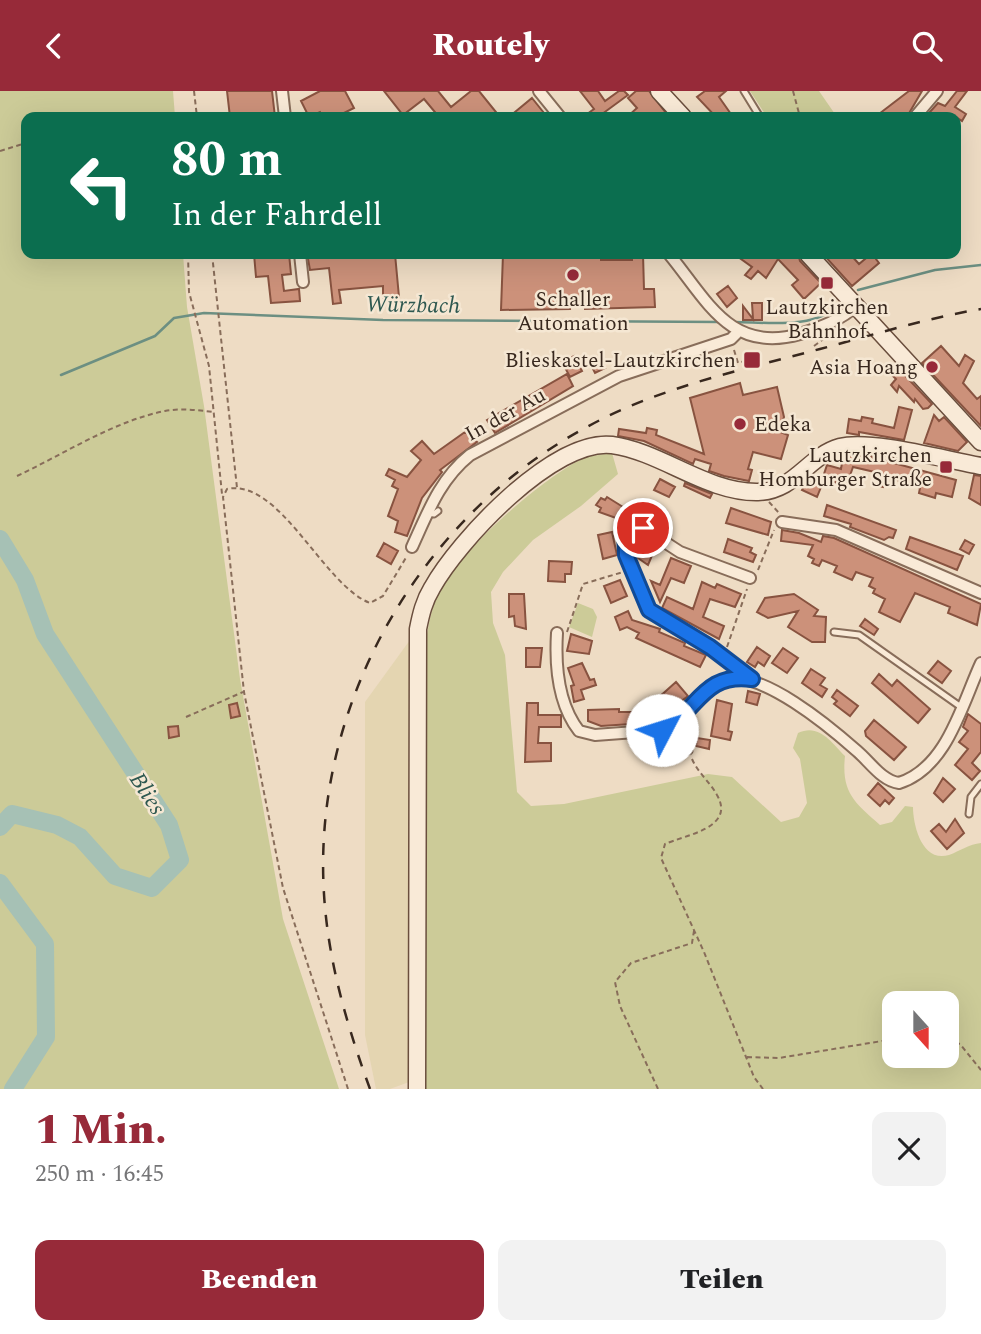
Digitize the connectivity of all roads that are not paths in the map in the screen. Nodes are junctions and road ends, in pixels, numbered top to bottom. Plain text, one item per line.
1 (282, 91) edge
2 (539, 91) edge
3 (659, 91) edge
4 (744, 91) edge
5 (937, 91) edge
6 (284, 112) edge
7 (556, 112) edge
8 (678, 112) edge
9 (757, 112) edge
10 (919, 112) edge
11 (301, 259) edge
12 (673, 259) edge
13 (813, 259) edge
14 (303, 282) dead end
15 (857, 305) junction
16 (730, 329) junction
17 (979, 439) edge
18 (961, 462) junction
19 (981, 466) edge
20 (782, 522) road end
21 (412, 547) road end
22 (750, 578) road end
23 (981, 593) edge
24 (834, 632) dead end
25 (557, 633) dead end
26 (981, 663) edge
27 (752, 679) junction
28 (961, 707) junction
29 (680, 716) junction
30 (689, 751) road end
31 (981, 784) edge
32 (970, 814) dead end
33 (417, 1089) edge

1 - 6 street
2 - 7 street
3 - 8 main road
4 - 9 lane
5 - 10 street
11 - 14 street
12 - 16 street
13 - 15 main road
15 - 16 street
15 - 17 main road
16 - 21 street, In der Au
17 - 18 main road
18 - 19 main road
18 - 33 main road
20 - 23 street
22 - 27 street
24 - 28 lane
25 - 29 street
26 - 28 street
27 - 28 street
27 - 29 street
29 - 30 lane
31 - 32 lane

